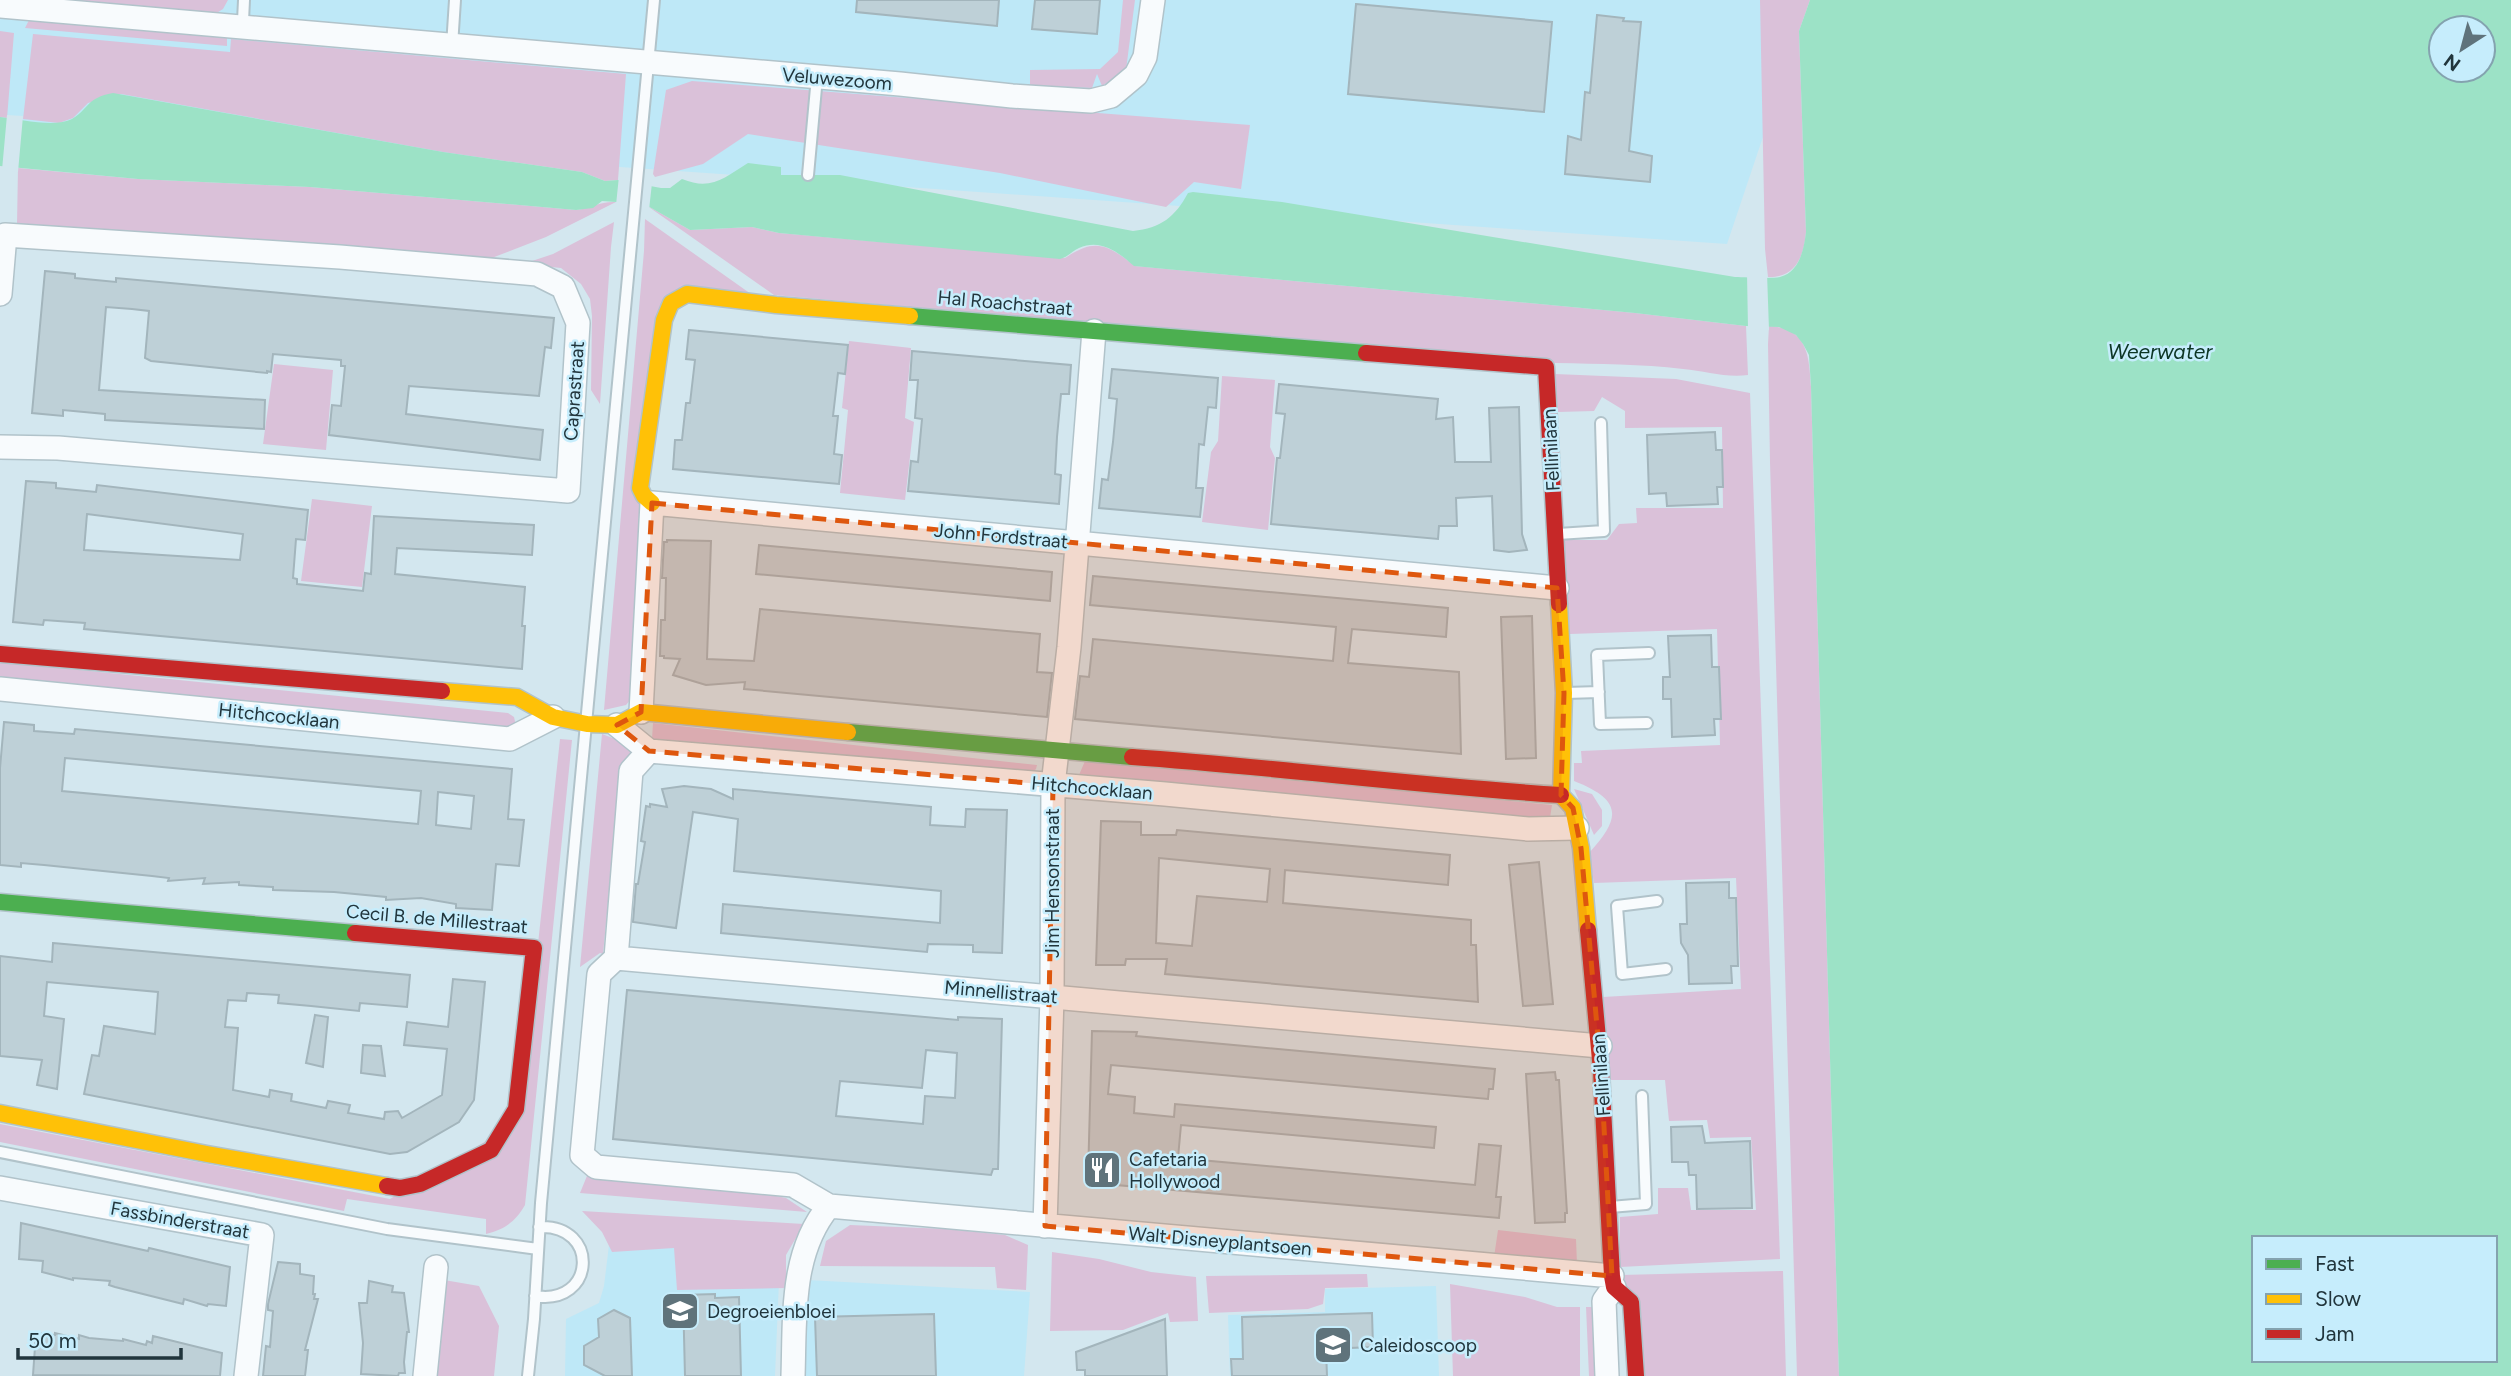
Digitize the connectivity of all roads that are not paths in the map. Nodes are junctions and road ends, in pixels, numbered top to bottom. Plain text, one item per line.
1 (244, 0) edge
2 (455, 0) edge
3 (654, 0) edge
4 (1153, 0) edge
5 (15, 5) edge
6 (246, 24) junction
7 (452, 46) junction
8 (647, 63) junction
9 (817, 78) junction
10 (808, 175) dead end
11 (0, 294) edge
12 (1094, 331) junction
13 (1546, 367) joint
14 (1601, 424) dead end
15 (0, 447) edge
16 (652, 503) junction
17 (1555, 534) junction
18 (1078, 543) junction
19 (1557, 588) junction
20 (1649, 653) dead end
21 (0, 654) edge
22 (0, 689) edge
23 (1598, 692) junction
24 (1564, 693) junction
25 (641, 712) junction
26 (553, 717) junction
27 (1647, 723) dead end
28 (587, 724) junction
29 (617, 724) junction
30 (649, 751) junction
31 (1056, 752) junction
32 (1053, 785) junction
33 (1562, 795) junction
34 (1577, 828) junction
35 (1657, 901) dead end
36 (0, 902) edge
37 (1604, 940) junction
38 (615, 958) junction
39 (1665, 969) dead end
40 (1052, 997) junction
41 (1600, 1045) junction
42 (1642, 1096) dead end
43 (0, 1113) edge
44 (0, 1152) edge
45 (0, 1188) edge
46 (829, 1206) junction
47 (1608, 1207) junction
48 (1045, 1226) junction
49 (539, 1227) junction
50 (538, 1249) junction
51 (436, 1267) dead end
52 (1613, 1282) junction
53 (535, 1296) junction
54 (246, 1376) edge
55 (425, 1376) edge
56 (528, 1376) edge
57 (793, 1376) edge
58 (1607, 1376) edge
59 (1636, 1376) edge

1 - 6 lane
2 - 7 lane
3 - 8 lane
4 - 9 street, Veluwezoom
5 - 6 street, Veluwezoom
6 - 7 street, Veluwezoom
7 - 8 street, Veluwezoom
8 - 9 street, Veluwezoom
8 - 28 lane
9 - 10 lane
11 - 15 street, Caprastraat
12 - 13 street, Hal Roachstraat
12 - 16 street, Hal Roachstraat
12 - 18 street, Jim Hensonstraat
13 - 17 street, Fellinilaan
14 - 17 lane
16 - 18 street, John Fordstraat
16 - 25 street
17 - 19 street, Fellinilaan
18 - 19 street, John Fordstraat
18 - 31 street, Jim Hensonstraat
19 - 24 street, Fellinilaan
20 - 23 lane
21 - 26 street, Hitchcocklaan
22 - 26 street, Hitchcocklaan
23 - 24 lane
23 - 27 lane
24 - 33 street, Fellinilaan
25 - 29 street, Hitchcocklaan
25 - 31 street, Hitchcocklaan
26 - 28 street, Hitchcocklaan
28 - 29 street, Hitchcocklaan
28 - 49 lane
29 - 30 street
30 - 32 street, Hitchcocklaan
30 - 38 street
31 - 32 street, Jim Hensonstraat
31 - 33 street, Hitchcocklaan
32 - 34 street, Hitchcocklaan
32 - 40 street, Jim Hensonstraat
33 - 34 street, Fellinilaan
34 - 37 street, Fellinilaan
35 - 37 lane, Fellinilaan
36 - 43 street, Cecil B. de Millestraat
37 - 39 lane, Fellinilaan
37 - 41 street, Fellinilaan
38 - 40 street, Minnellistraat
38 - 46 street, Walt Disneyplantsoen
40 - 41 street, Minnellistraat
40 - 48 street, Jim Hensonstraat
41 - 47 street, Fellinilaan
42 - 47 lane, Fellinilaan
44 - 50 lane
45 - 54 street, Fassbinderstraat
46 - 48 street, Walt Disneyplantsoen
46 - 57 street
47 - 52 street, Fellinilaan
48 - 52 street, Walt Disneyplantsoen
49 - 50 lane
49 - 53 lane
50 - 53 lane
51 - 55 street
52 - 58 street, Fellinilaan
52 - 59 street, Fellinilaan
53 - 56 lane

